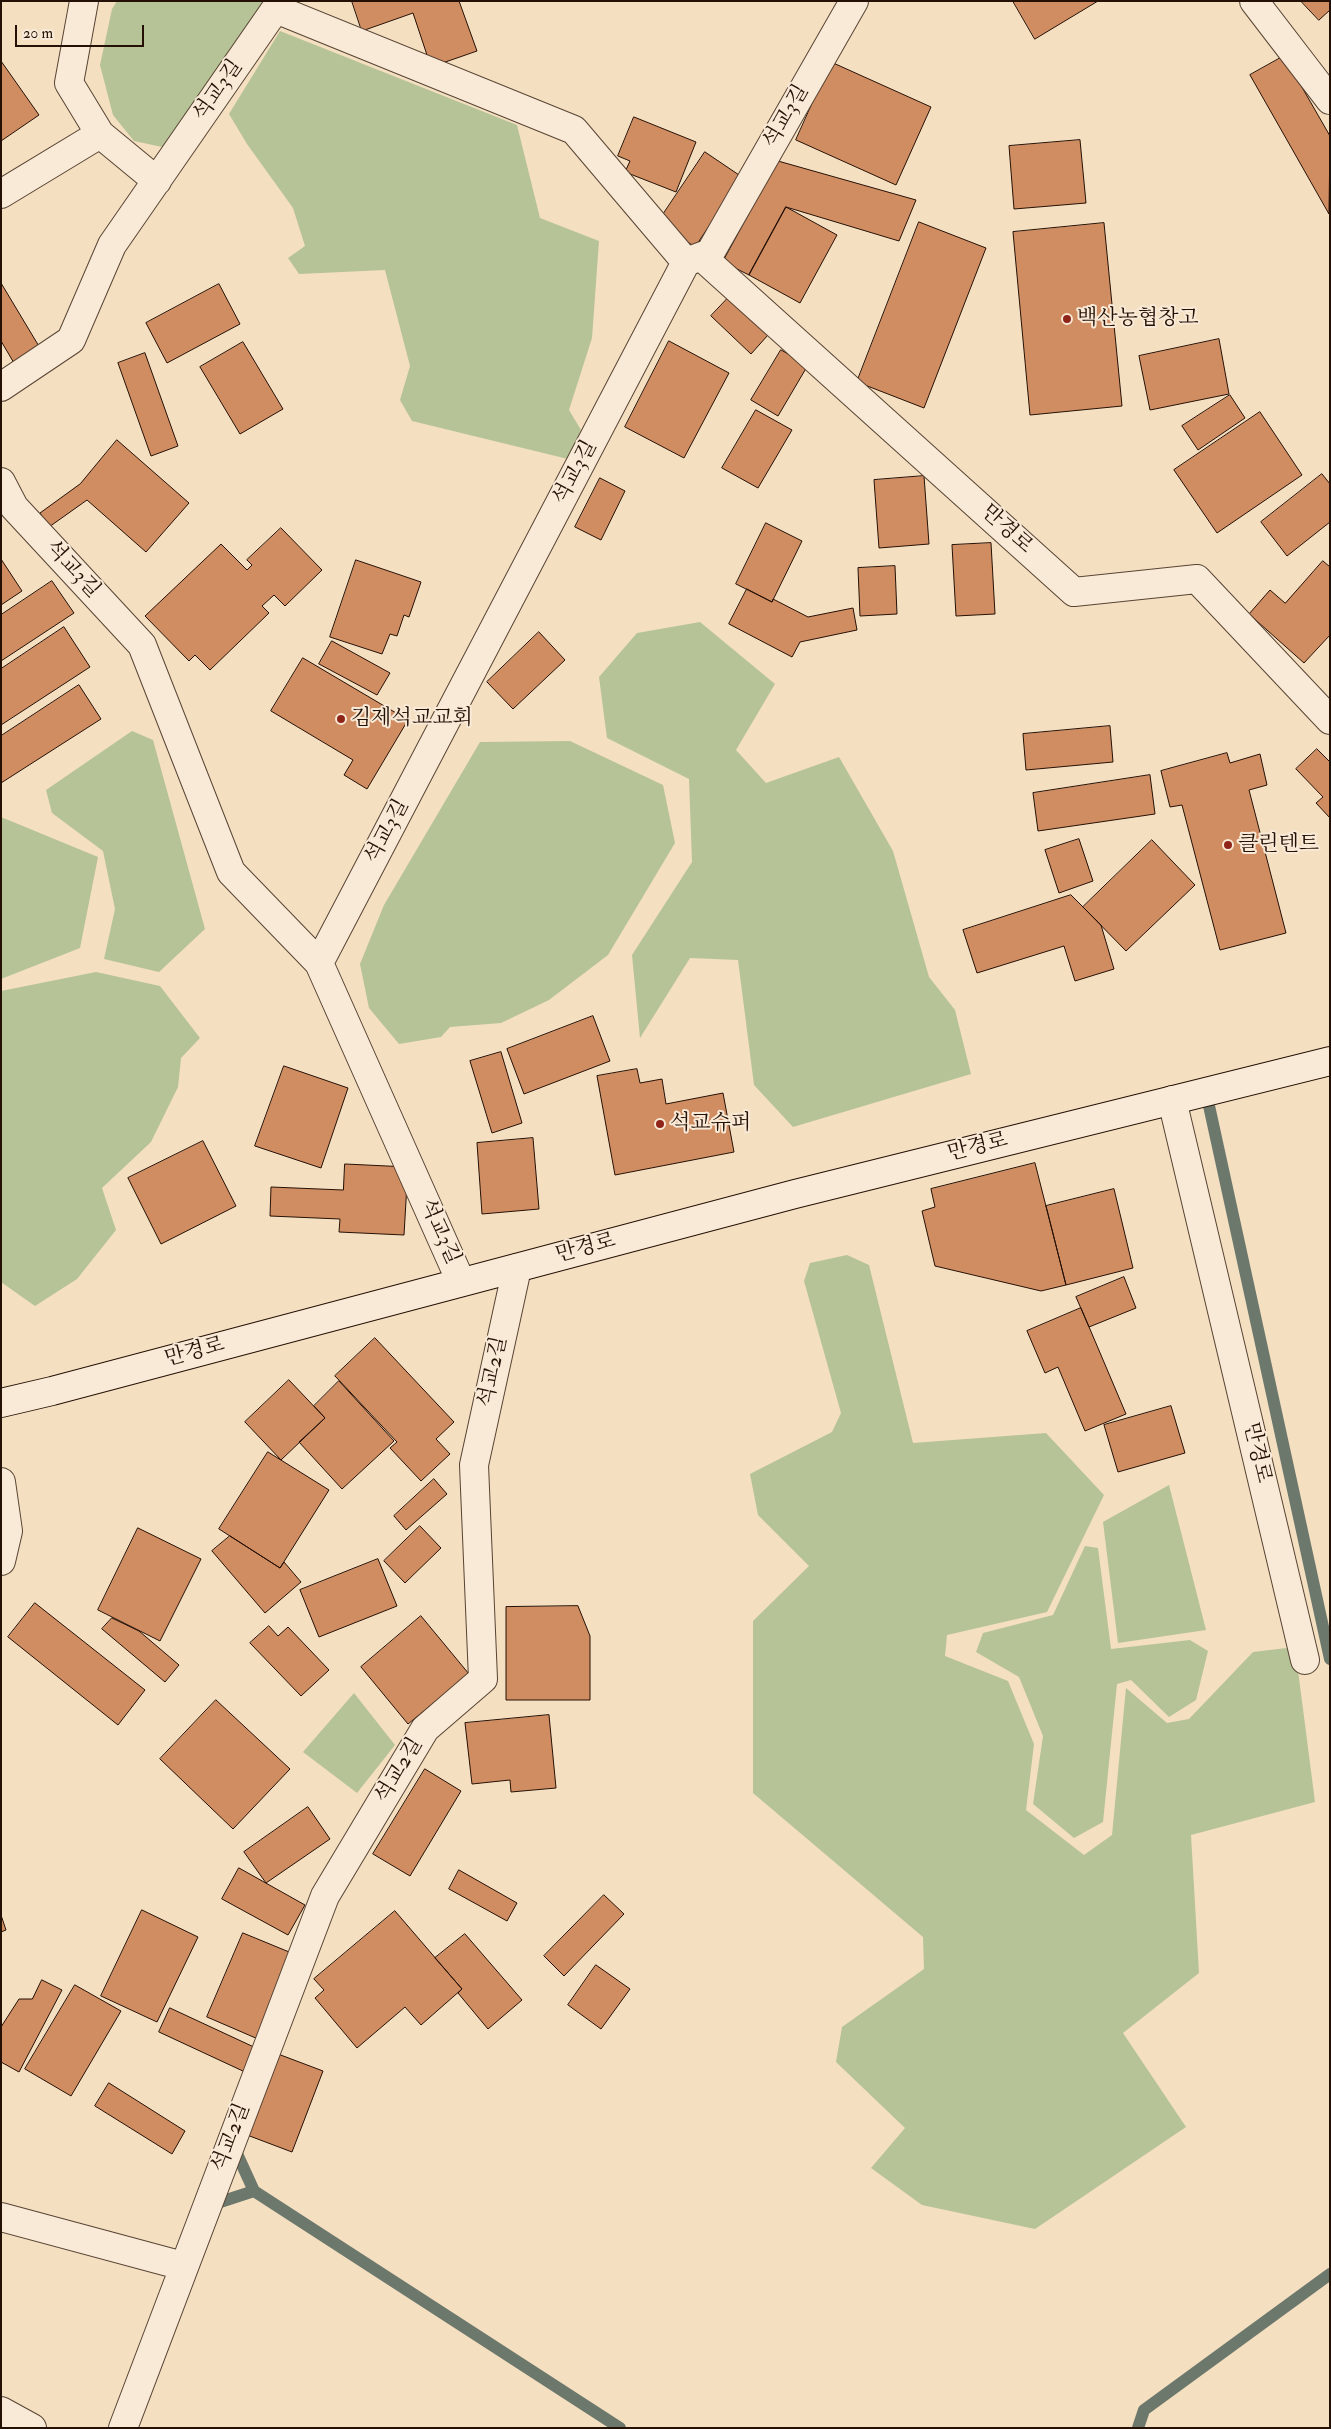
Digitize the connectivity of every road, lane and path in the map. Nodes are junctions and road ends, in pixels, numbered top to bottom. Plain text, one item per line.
1 (84, 1) edge
2 (854, 1) edge
3 (1254, 1) edge
4 (278, 5) edge
5 (1330, 100) edge
6 (100, 134) junction
7 (157, 181) junction
8 (1, 194) edge
9 (694, 259) junction
10 (1, 387) edge
11 (1, 482) edge
12 (7, 511) edge
13 (1330, 720) edge
14 (319, 963) junction
15 (1330, 1061) edge
16 (1172, 1100) junction
17 (517, 1268) junction
18 (461, 1282) junction
19 (1, 1403) edge
20 (1, 1482) edge
21 (1, 1561) edge
22 (1306, 1660) dead end
23 (1, 2217) edge
24 (183, 2266) junction
25 (1, 2411) edge
26 (32, 2428) edge
27 (123, 2428) edge

1 - 6 street
2 - 9 street, 석교3길
3 - 5 street
4 - 7 street, 석교3길
4 - 9 street
6 - 7 street
6 - 8 street
7 - 10 street, 석교3길
9 - 13 street, 만경로
9 - 14 street, 석교3길
11 - 12 street, 석교3길
12 - 14 street, 석교3길
14 - 18 street, 석교3길
15 - 16 street, 만경로
16 - 17 street, 만경로
16 - 22 street, 만경로
17 - 18 street, 만경로
17 - 24 street, 석교2길
18 - 19 street, 만경로
20 - 21 street
23 - 24 street
24 - 27 street, 석교2길
25 - 26 street

